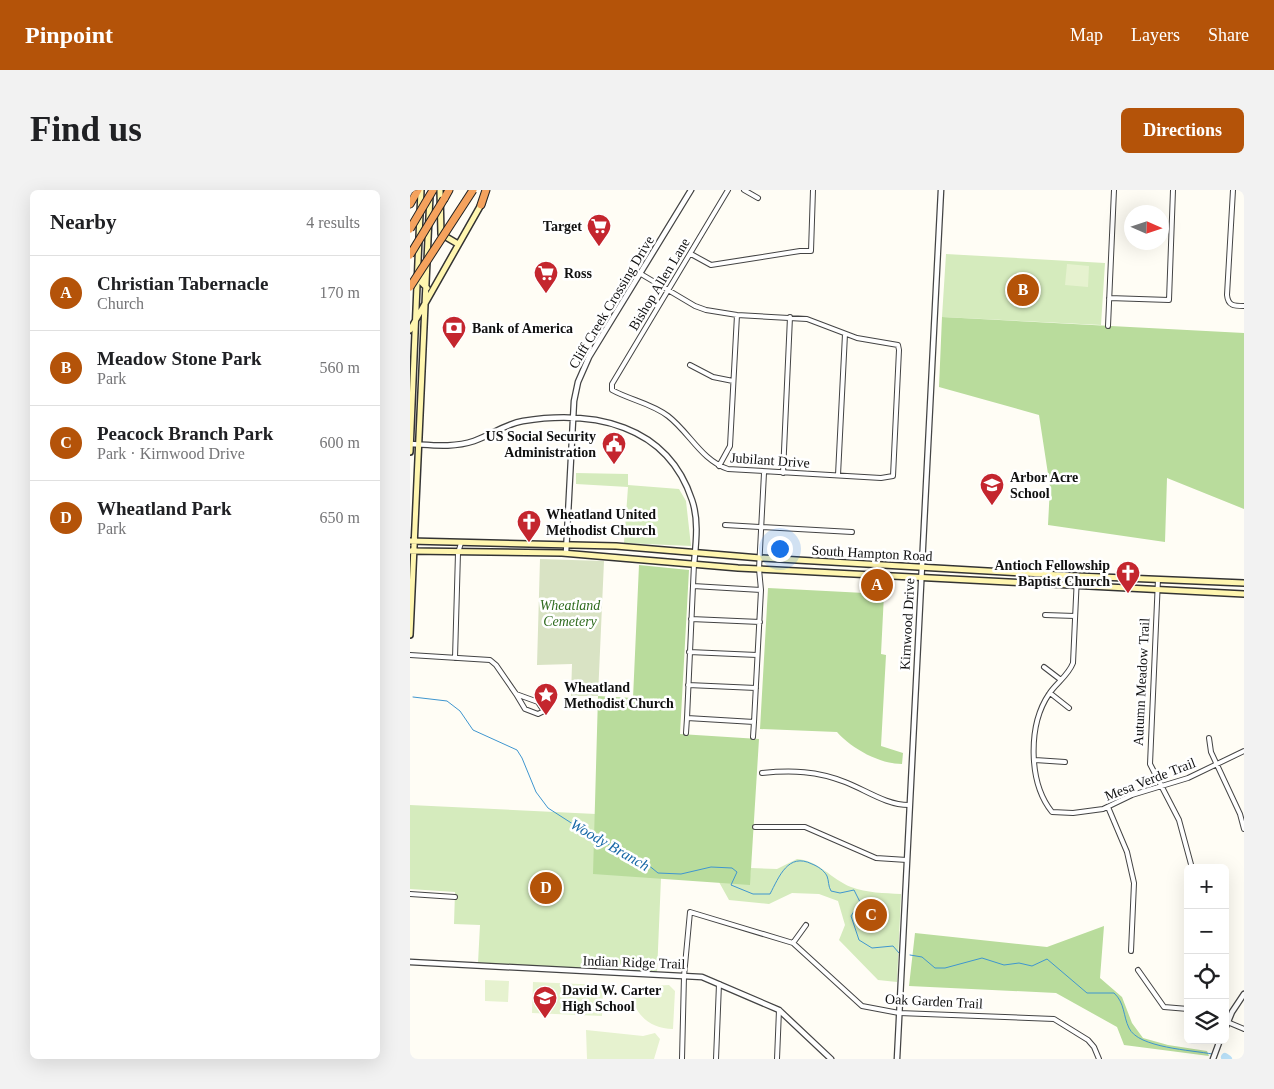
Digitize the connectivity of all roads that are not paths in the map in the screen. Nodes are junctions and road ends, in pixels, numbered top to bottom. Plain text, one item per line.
1 (420, 190) edge
2 (432, 190) edge
3 (440, 190) edge
4 (449, 190) edge
5 (473, 190) edge
6 (488, 190) edge
7 (691, 190) edge
8 (728, 190) edge
9 (744, 190) edge
10 (813, 190) edge
11 (941, 190) edge
12 (1114, 190) edge
13 (1173, 190) edge
14 (1233, 190) edge
15 (758, 198) dead end
16 (410, 204) edge
17 (481, 205) joint
18 (410, 229) edge
19 (458, 244) junction
20 (691, 254) junction
21 (410, 255) edge
22 (418, 261) junction
23 (641, 274) junction
24 (410, 287) edge
25 (426, 287) junction
26 (432, 290) junction
27 (669, 291) junction
28 (1109, 298) junction
29 (425, 301) junction
30 (1244, 306) edge
31 (737, 315) junction
32 (790, 316) junction
33 (416, 317) junction
34 (1108, 326) dead end
35 (410, 330) edge
36 (845, 334) junction
37 (412, 364) edge
38 (690, 364) dead end
39 (732, 381) junction
40 (612, 390) joint
41 (573, 418) junction
42 (410, 444) edge
43 (419, 445) junction
44 (410, 452) edge
45 (719, 466) junction
46 (764, 473) junction
47 (783, 473) junction
48 (838, 475) junction
49 (724, 525) dead end
50 (761, 528) junction
51 (852, 532) dead end
52 (412, 541) edge
53 (461, 543) junction
54 (567, 545) junction
55 (616, 546) junction
56 (412, 551) edge
57 (458, 553) junction
58 (566, 553) junction
59 (695, 553) junction
60 (615, 556) junction
61 (760, 558) junction
62 (694, 564) junction
63 (921, 566) junction
64 (759, 569) junction
65 (1077, 576) junction
66 (920, 577) junction
67 (1158, 579) junction
68 (1244, 583) edge
69 (1077, 585) junction
70 (693, 586) junction
71 (761, 590) junction
72 (1157, 590) junction
73 (1244, 594) edge
74 (1045, 614) dead end
75 (1075, 616) junction
76 (691, 619) junction
77 (760, 622) junction
78 (410, 635) edge
79 (690, 652) junction
80 (410, 655) edge
81 (757, 655) junction
82 (455, 658) junction
83 (1044, 667) dead end
84 (1060, 680) junction
85 (688, 685) junction
86 (756, 688) junction
87 (1050, 693) junction
88 (516, 694) junction
89 (1069, 708) dead end
90 (687, 718) junction
91 (754, 722) junction
92 (686, 733) dead end
93 (753, 737) dead end
94 (1209, 738) dead end
95 (1244, 751) edge
96 (1035, 760) junction
97 (1065, 762) dead end
98 (1218, 764) junction
99 (762, 773) dead end
100 (1162, 787) junction
101 (909, 805) junction
102 (1108, 806) junction
103 (1242, 813) edge
104 (755, 827) dead end
105 (1244, 829) edge
106 (906, 860) junction
107 (1191, 864) edge
108 (410, 894) edge
109 (455, 897) dead end
110 (806, 925) dead end
111 (793, 943) junction
112 (1131, 951) dead end
113 (410, 962) edge
114 (1138, 970) dead end
115 (684, 976) junction
116 (719, 984) junction
117 (1244, 994) edge
118 (779, 1010) junction
119 (1184, 1010) edge
120 (899, 1013) junction
121 (1229, 1019) edge
122 (1229, 1023) edge
123 (1244, 1029) edge
124 (1219, 1044) edge
125 (682, 1059) edge
126 (716, 1059) edge
127 (777, 1059) edge
128 (831, 1059) edge
129 (897, 1059) edge
130 (1098, 1059) edge
131 (1213, 1059) edge

1 - 16 highway
1 - 22 main road
2 - 18 highway, bridge
2 - 25 main road
3 - 19 main road
4 - 21 highway, bridge
5 - 24 highway, bridge
6 - 17 highway
7 - 23 street, Cliff Creek Crossing Drive
8 - 20 street, Bishop Allen Lane
9 - 15 street
10 - 20 street
11 - 63 street, Kirnwood Drive
12 - 28 street
13 - 28 street
14 - 30 street
17 - 19 main road
19 - 26 main road
20 - 27 street, Bishop Allen Lane
22 - 25 main road
22 - 33 main road
23 - 27 street
23 - 41 street, Cliff Creek Crossing Drive
25 - 26 main road
25 - 29 main road
26 - 29 main road
27 - 31 street
27 - 40 street, Bishop Allen Lane
28 - 34 street
29 - 33 main road
29 - 43 main road
31 - 32 street
31 - 39 street
32 - 36 street
32 - 47 street
33 - 35 main road
33 - 37 main road
36 - 48 street
36 - 48 street, Jubilant Drive
37 - 42 main road
38 - 39 street
39 - 45 street
40 - 45 street, Jubilant Drive
41 - 43 street
41 - 54 street, Cliff Creek Crossing Drive
41 - 59 street
42 - 43 street
42 - 44 main road
43 - 52 main road
45 - 46 street, Jubilant Drive
46 - 47 street, Jubilant Drive
46 - 50 street
47 - 48 street, Jubilant Drive
49 - 50 street
50 - 51 street
50 - 61 street
52 - 53 main road, South Hampton Road
52 - 56 main road
53 - 54 main road, South Hampton Road
53 - 57 street
54 - 55 main road, South Hampton Road
54 - 58 street, Cliff Creek Crossing Drive
55 - 59 main road, South Hampton Road
55 - 60 main road
56 - 57 main road, South Hampton Road
56 - 78 main road
57 - 58 main road, South Hampton Road
57 - 82 street
58 - 60 main road, South Hampton Road
59 - 61 main road, South Hampton Road
59 - 62 street
60 - 62 main road, South Hampton Road
61 - 63 main road, South Hampton Road
61 - 64 street
62 - 64 main road, South Hampton Road
62 - 70 street
63 - 65 main road, South Hampton Road
63 - 66 street, Kirnwood Drive
64 - 66 main road, South Hampton Road
64 - 71 street
65 - 67 main road, South Hampton Road
65 - 69 street
66 - 69 main road, South Hampton Road
66 - 101 street, Kirnwood Drive
67 - 68 main road, South Hampton Road
67 - 72 street, Autumn Meadow Trail
69 - 72 main road, South Hampton Road
69 - 75 street
70 - 71 street
70 - 76 street
71 - 77 street
72 - 73 main road, South Hampton Road
72 - 100 street, Autumn Meadow Trail
74 - 75 street
75 - 84 street
76 - 77 street
76 - 79 street
77 - 81 street
79 - 81 street
79 - 85 street
80 - 82 street
81 - 86 street
82 - 88 street
83 - 84 street
84 - 87 street
85 - 86 street
85 - 90 street
86 - 91 street
87 - 89 street
87 - 96 street
88 - 88 street
90 - 91 street
90 - 92 street
91 - 93 street
94 - 98 street
95 - 98 street, Mesa Verde Trail
96 - 97 street
96 - 102 street, Mesa Verde Trail
98 - 100 street, Mesa Verde Trail
98 - 103 street
99 - 101 street
100 - 102 street, Mesa Verde Trail
100 - 107 street, Autumn Meadow Trail
101 - 106 street, Kirnwood Drive
102 - 112 street
103 - 105 street
104 - 106 street
106 - 120 street, Kirnwood Drive
108 - 109 street
110 - 111 street
111 - 115 street, Oak Garden Trail
111 - 120 street, Oak Garden Trail
113 - 115 street, Indian Ridge Trail
114 - 119 street
115 - 116 street, Indian Ridge Trail
115 - 125 street
116 - 118 street, Indian Ridge Trail
116 - 126 street
117 - 121 street
118 - 127 street
118 - 128 street, Indian Ridge Trail
120 - 129 street, Kirnwood Drive
120 - 130 street, Oak Garden Trail
122 - 123 street
124 - 131 street

